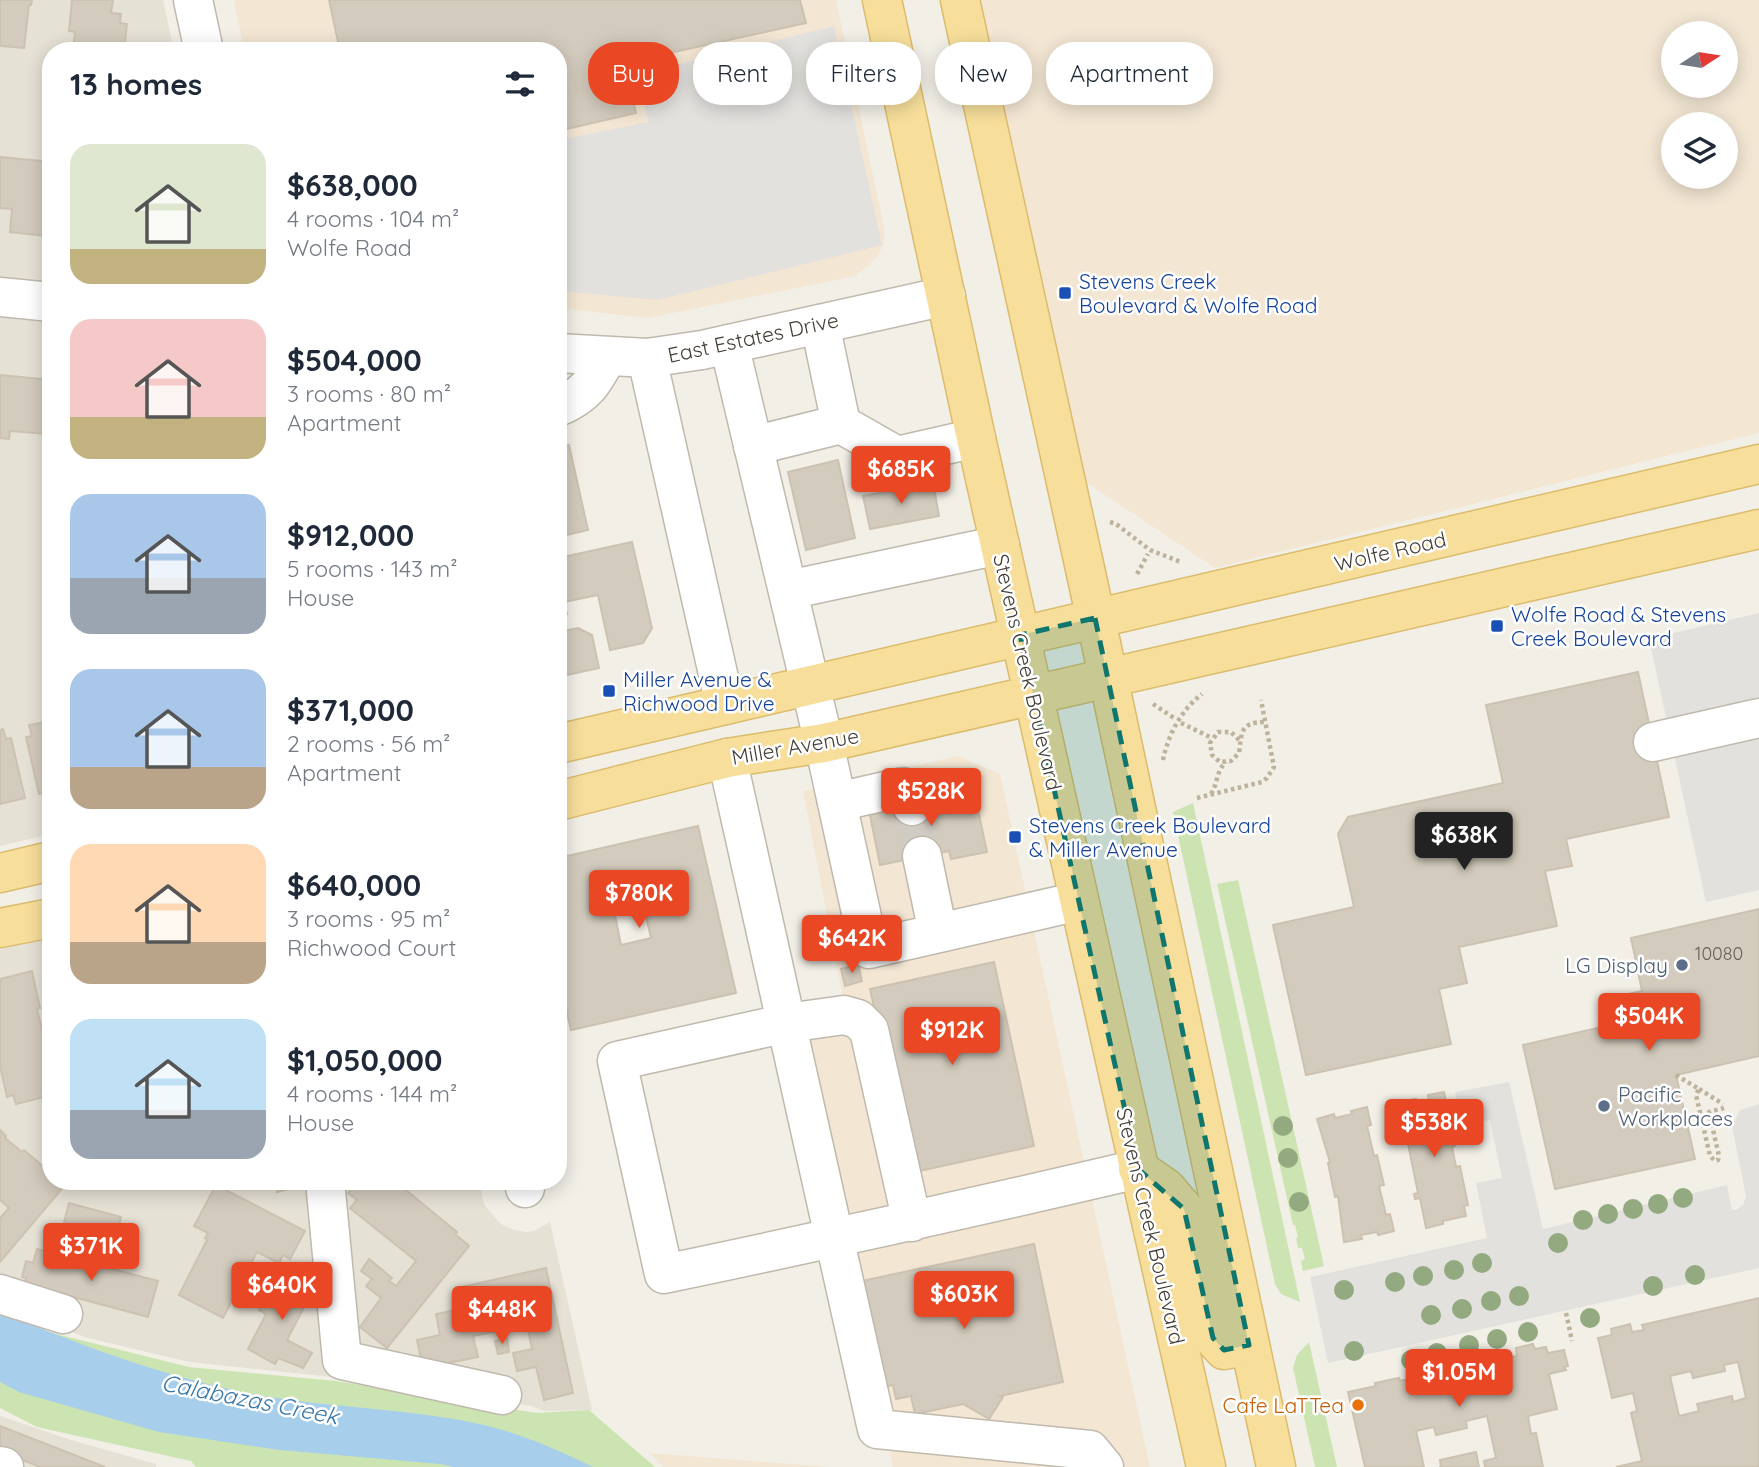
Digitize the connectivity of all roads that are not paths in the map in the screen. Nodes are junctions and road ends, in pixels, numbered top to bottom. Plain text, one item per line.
1 (193, 0) edge
2 (882, 0) edge
3 (960, 0) edge
4 (202, 42) edge
5 (946, 296) junction
6 (0, 297) edge
7 (42, 301) edge
8 (820, 324) junction
9 (729, 344) junction
10 (567, 354) edge
11 (607, 358) junction
12 (647, 358) junction
13 (567, 403) edge
14 (841, 424) junction
15 (976, 438) junction
16 (753, 446) junction
17 (1759, 464) edge
18 (1759, 529) edge
19 (1000, 545) junction
20 (788, 590) junction
21 (1096, 618) junction
22 (1020, 635) junction
23 (1108, 678) junction
24 (810, 685) junction
25 (1033, 695) junction
26 (725, 705) junction
27 (1759, 718) edge
28 (567, 742) edge
29 (1653, 742) dead end
30 (824, 743) junction
31 (727, 758) junction
32 (567, 798) edge
33 (837, 802) junction
34 (912, 806) tunnel mouth
35 (922, 856) tunnel mouth
36 (42, 863) edge
37 (0, 873) edge
38 (1079, 901) junction
39 (42, 920) edge
40 (0, 928) edge
41 (938, 933) junction
42 (787, 1023) junction
43 (1138, 1169) junction
44 (327, 1190) edge
45 (912, 1222) junction
46 (836, 1239) junction
47 (0, 1294) edge
48 (63, 1314) dead end
49 (1249, 1345) junction
50 (502, 1395) dead end
51 (1104, 1467) edge
52 (1206, 1467) edge
53 (1276, 1467) edge

1 - 4 street
2 - 5 main road, Stevens Creek Boulevard
3 - 21 main road
5 - 8 street, East Estates Drive
5 - 15 main road, Stevens Creek Boulevard
6 - 7 street
8 - 9 street, East Estates Drive
8 - 14 street
9 - 12 street, East Estates Drive
9 - 16 street
10 - 11 street, East Estates Drive
11 - 12 street, East Estates Drive
11 - 13 street
12 - 26 street
14 - 15 street
14 - 16 street
15 - 19 main road, Stevens Creek Boulevard
16 - 20 street
17 - 21 main road, Wolfe Road
18 - 23 main road
19 - 20 street
19 - 22 main road, Stevens Creek Boulevard
20 - 24 street
21 - 22 main road, Wolfe Road
21 - 23 main road
22 - 24 main road
22 - 25 main road, Stevens Creek Boulevard
23 - 25 main road
23 - 49 main road
24 - 26 main road
24 - 30 street
25 - 30 main road, Miller Avenue
25 - 38 main road, Stevens Creek Boulevard
26 - 28 main road
27 - 29 street
30 - 31 main road, Miller Avenue
30 - 33 street
31 - 32 main road, Miller Avenue
31 - 42 street
33 - 34 street
33 - 41 street
35 - 41 street
36 - 37 main road
38 - 41 street
38 - 43 main road, Stevens Creek Boulevard
39 - 40 main road
42 - 45 street
42 - 46 street
42 - 46 street
43 - 45 street
43 - 49 main road
43 - 52 main road, Stevens Creek Boulevard
44 - 50 street
45 - 46 street
46 - 51 street
47 - 48 street
49 - 53 main road

